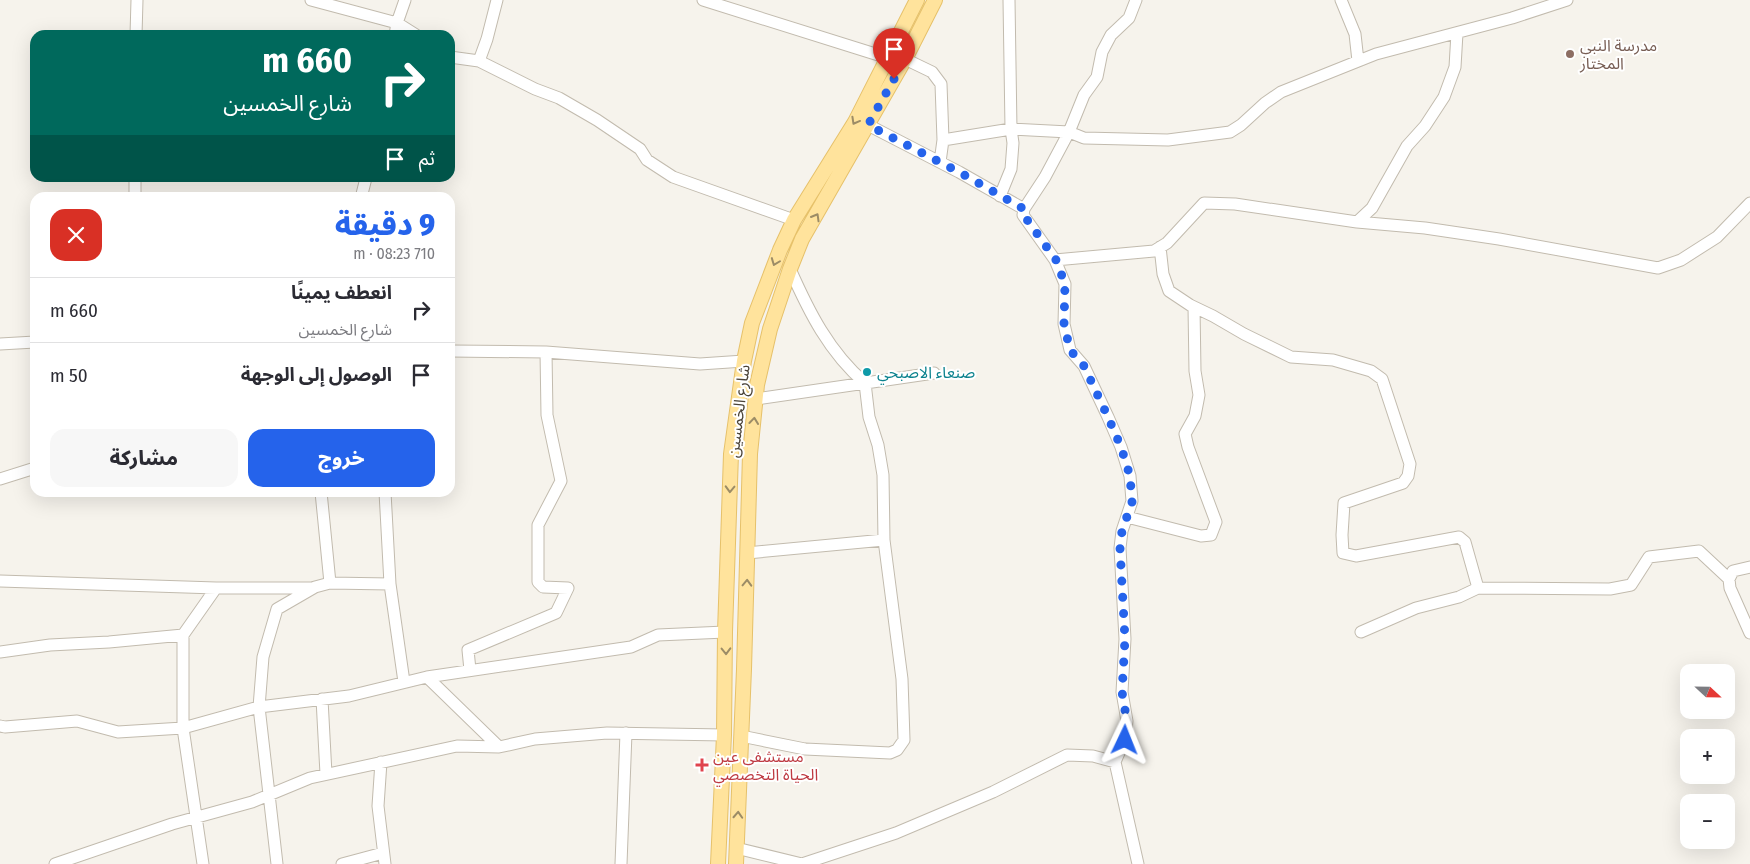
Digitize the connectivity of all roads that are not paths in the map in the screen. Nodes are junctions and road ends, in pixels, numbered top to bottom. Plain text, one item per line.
1 (137, 0) edge
2 (311, 0) edge
3 (406, 0) edge
4 (497, 0) edge
5 (704, 0) edge
6 (917, 0) edge
7 (935, 0) edge
8 (1009, 0) edge
9 (1136, 0) edge
10 (1341, 0) edge
11 (1567, 0) edge
12 (330, 3) edge
13 (396, 29) edge
14 (136, 30) edge
15 (1457, 33) junction
16 (455, 57) edge
17 (888, 58) junction
18 (905, 59) junction
19 (479, 61) junction
20 (1358, 61) junction
21 (868, 125) junction
22 (1011, 129) junction
23 (1069, 132) junction
24 (942, 140) junction
25 (940, 162) junction
26 (1000, 196) junction
27 (1750, 203) edge
28 (1024, 209) junction
29 (794, 220) junction
30 (1357, 222) junction
31 (1160, 248) junction
32 (1056, 260) junction
33 (790, 269) junction
34 (1194, 307) junction
35 (752, 324) junction
36 (770, 329) junction
37 (30, 342) edge
38 (0, 344) edge
39 (455, 352) edge
40 (546, 352) junction
41 (744, 361) junction
42 (934, 373) dead end
43 (865, 383) junction
44 (756, 399) junction
45 (30, 470) edge
46 (0, 479) edge
47 (321, 497) edge
48 (385, 497) edge
49 (1127, 517) junction
50 (884, 540) junction
51 (748, 553) junction
52 (1750, 567) edge
53 (1729, 579) junction
54 (0, 581) edge
55 (330, 583) junction
56 (390, 584) junction
57 (216, 588) junction
58 (312, 588) junction
59 (1478, 588) junction
60 (725, 632) junction
61 (1361, 632) dead end
62 (1750, 633) edge
63 (183, 635) junction
64 (0, 652) edge
65 (470, 670) junction
66 (744, 670) junction
67 (726, 671) junction
68 (427, 676) junction
69 (404, 682) junction
70 (322, 699) junction
71 (259, 707) junction
72 (0, 726) edge
73 (183, 728) junction
74 (626, 733) junction
75 (724, 735) junction
76 (741, 736) junction
77 (499, 746) junction
78 (382, 762) junction
79 (1115, 762) junction
80 (326, 774) junction
81 (269, 796) junction
82 (195, 818) junction
83 (736, 848) junction
84 (384, 859) edge
85 (781, 862) edge
86 (55, 864) edge
87 (202, 864) edge
88 (277, 864) edge
89 (342, 864) edge
90 (620, 864) edge
91 (718, 864) edge
92 (736, 864) edge
93 (802, 864) edge
94 (1138, 864) edge

1 - 14 street
2 - 12 street
3 - 13 street
4 - 19 street
5 - 17 street
6 - 17 main road, شارع الخمسين
7 - 18 main road, شارع الخمسين
8 - 22 street
9 - 23 street
10 - 20 street
11 - 15 street
12 - 13 street
15 - 20 street
15 - 30 street
16 - 19 street
17 - 18 street
17 -> 29 main road, شارع الخمسين
18 - 21 main road, شارع الخمسين
18 - 24 street
19 - 29 street
20 - 23 street
21 - 25 street
33 -> 21 main road, شارع الخمسين
22 - 23 street
22 - 24 street
22 - 26 street
23 - 28 street
24 - 25 street
25 - 26 street
26 - 28 street
27 - 30 street
28 - 32 street
29 -> 35 main road, شارع الخمسين
30 - 31 street
31 - 32 street
31 - 34 street
32 - 49 street
33 - 36 main road, شارع الخمسين
33 - 43 street
34 - 49 street
34 - 59 street
35 - 36 main road
35 - 41 main road, شارع الخمسين
36 - 44 main road, شارع الخمسين
37 - 38 street
39 - 40 street
40 - 41 street
40 - 65 street
41 -> 60 main road, شارع الخمسين
42 - 43 street
43 - 44 street
43 - 50 street
51 -> 44 main road, شارع الخمسين
45 - 46 street
47 - 55 street
48 - 56 street
49 - 79 street
50 - 51 street
50 - 76 street
66 -> 51 main road, شارع الخمسين
52 - 53 street
53 - 59 street
53 - 62 street
54 - 57 street
55 - 56 street
55 - 58 street
56 - 69 street
57 - 58 street
57 - 63 street
58 - 71 street
59 - 61 street
60 - 65 street
60 -> 67 main road, شارع الخمسين
63 - 64 street
63 - 73 street
65 - 68 street
66 - 67 main road
66 - 76 main road, شارع الخمسين
67 - 75 main road, شارع الخمسين
68 - 69 street
68 - 77 street
69 - 70 street
70 - 71 street
70 - 80 street
71 - 73 street
71 - 81 street
72 - 73 street
73 - 82 street
74 - 75 street
74 - 77 street
74 - 90 street
75 - 91 main road, شارع الخمسين
83 -> 76 main road, شارع الخمسين
77 - 78 street
78 - 80 street
78 - 84 street
79 - 93 street
79 - 94 street
80 - 81 street
81 - 82 street
81 - 88 street
82 - 86 street
82 - 87 street
83 - 85 street
83 - 92 main road, شارع الخمسين
84 - 89 street
85 - 93 street

